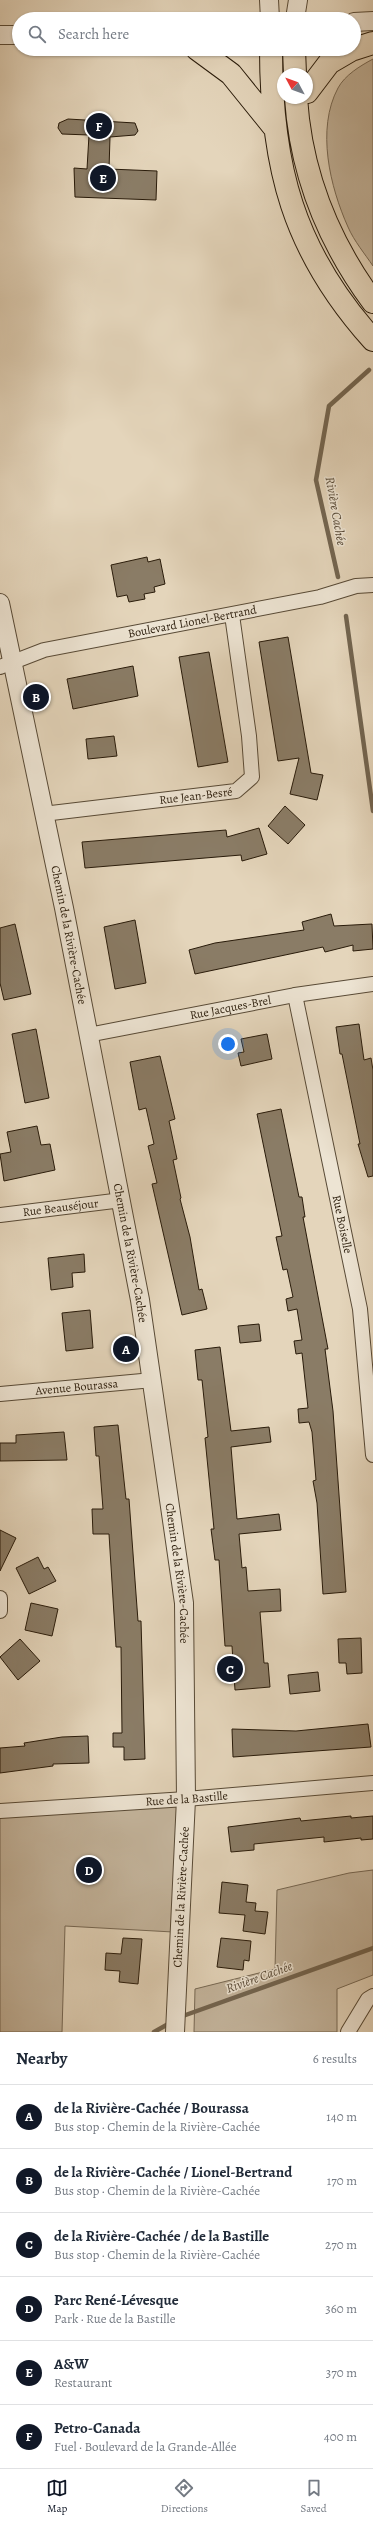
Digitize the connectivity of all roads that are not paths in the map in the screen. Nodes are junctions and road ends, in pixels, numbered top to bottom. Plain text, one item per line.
1 (269, 0) edge
2 (298, 0) edge
3 (270, 12) edge
4 (296, 12) edge
5 (373, 21) edge
6 (361, 22) edge
7 (0, 35) edge
8 (12, 35) edge
9 (373, 43) edge
10 (361, 47) edge
11 (206, 56) edge
12 (271, 56) edge
13 (294, 56) edge
14 (342, 56) edge
15 (295, 68) edge
16 (313, 83) edge
17 (300, 104) edge
18 (273, 126) junction
19 (373, 302) edge
20 (373, 340) edge
21 (373, 585) edge
22 (0, 603) edge
23 (232, 615) junction
24 (6, 664) edge
25 (43, 814) junction
26 (373, 984) edge
27 (295, 995) junction
28 (88, 1035) junction
29 (122, 1200) junction
30 (0, 1215) edge
31 (154, 1380) junction
32 (0, 1394) edge
33 (373, 1455) edge
34 (0, 1598) edge
35 (0, 1611) edge
36 (373, 1783) edge
37 (186, 1799) junction
38 (0, 1811) edge
39 (373, 1996) edge
40 (175, 2029) edge
41 (348, 2032) edge

1 - 3 street
2 - 4 street
5 - 6 street
7 - 8 street
9 - 10 highway
11 - 18 highway
12 - 18 highway
13 - 15 highway
14 - 16 highway
17 - 19 highway
18 - 20 highway
21 - 23 street, Boulevard Lionel-Bertrand
22 - 24 street, Chemin de la Rivière-Cachée
23 - 24 street, Boulevard Lionel-Bertrand
23 - 25 street, Rue Jean-Besré
24 - 25 street, Chemin de la Rivière-Cachée
25 - 28 street, Chemin de la Rivière-Cachée
26 - 27 street, Rue Jacques-Brel
27 - 28 street, Rue Jacques-Brel
27 - 33 street, Rue Boiselle
28 - 29 street, Chemin de la Rivière-Cachée
29 - 30 street, Rue Beauséjour
29 - 31 street, Chemin de la Rivière-Cachée
31 - 32 street, Avenue Bourassa
31 - 37 street, Chemin de la Rivière-Cachée
34 - 35 street
36 - 37 street, Rue de la Bastille
37 - 38 street, Rue de la Bastille
37 - 40 street, Chemin de la Rivière-Cachée
39 - 41 street

